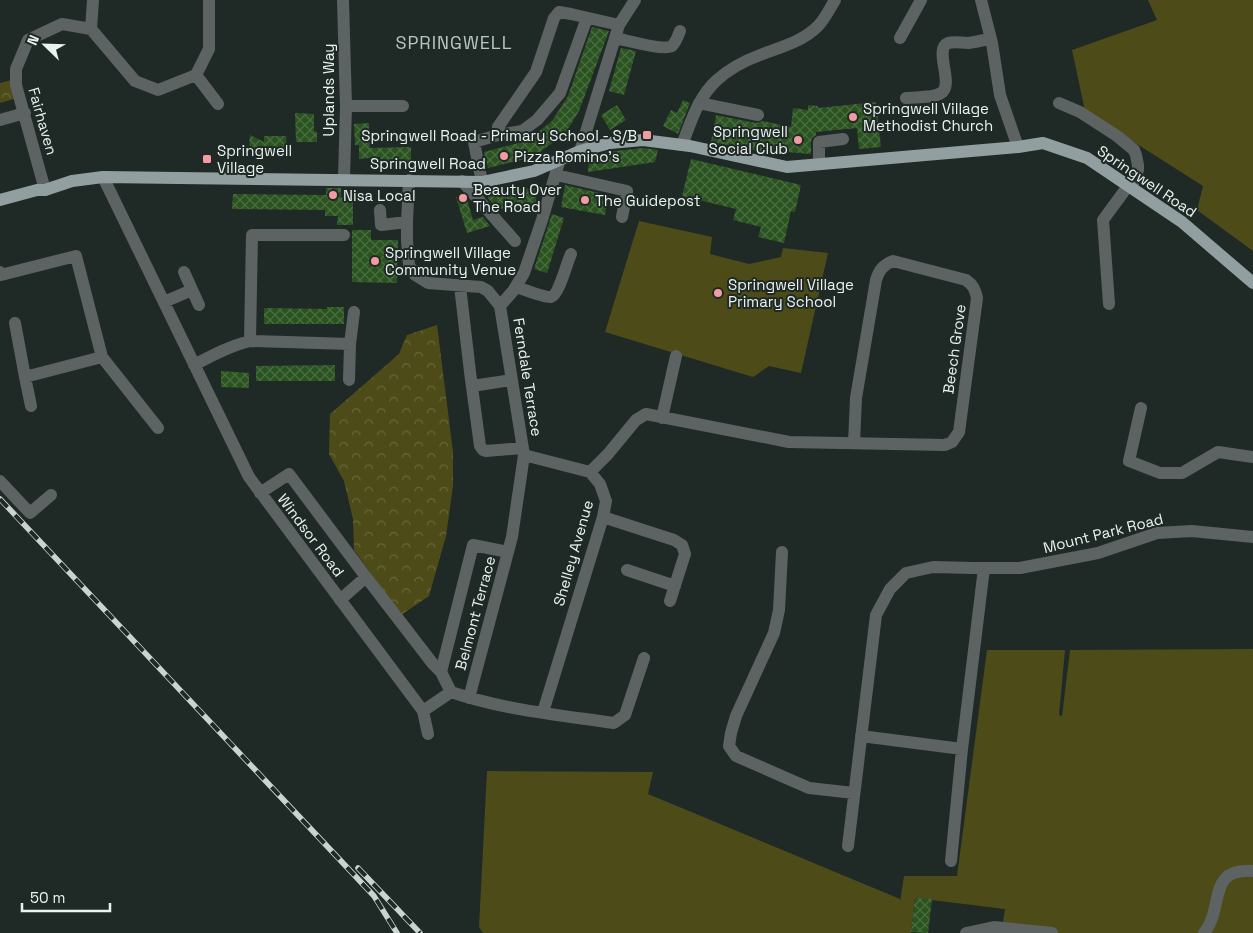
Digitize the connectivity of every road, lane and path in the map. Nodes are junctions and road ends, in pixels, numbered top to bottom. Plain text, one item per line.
1 (93, 0) edge
2 (209, 0) edge
3 (343, 0) edge
4 (634, 0) edge
5 (836, 0) edge
6 (921, 0) edge
7 (981, 0) edge
8 (587, 18) junction
9 (619, 25) junction
10 (91, 29) junction
11 (680, 31) dead end
12 (615, 38) junction
13 (900, 38) dead end
14 (991, 39) junction
15 (196, 76) junction
16 (906, 98) dead end
17 (699, 103) junction
18 (1059, 103) dead end
19 (218, 104) dead end
20 (346, 106) junction
21 (403, 106) dead end
22 (25, 113) junction
23 (758, 115) dead end
24 (0, 120) edge
25 (498, 135) junction
26 (844, 139) dead end
27 (682, 145) junction
28 (1018, 147) junction
29 (580, 151) junction
30 (560, 160) junction
31 (819, 164) junction
32 (556, 175) junction
33 (103, 177) junction
34 (344, 179) junction
35 (408, 180) junction
36 (462, 181) junction
37 (482, 182) junction
38 (1129, 187) junction
39 (45, 190) junction
40 (0, 200) edge
41 (380, 210) dead end
42 (622, 217) dead end
43 (407, 222) junction
44 (344, 235) dead end
45 (515, 241) dead end
46 (571, 254) dead end
47 (0, 272) edge
48 (184, 272) dead end
49 (1253, 284) edge
50 (460, 286) junction
51 (516, 287) junction
52 (192, 290) junction
53 (164, 302) junction
54 (1109, 304) dead end
55 (199, 305) dead end
56 (500, 306) junction
57 (354, 312) dead end
58 (15, 324) dead end
59 (250, 342) junction
60 (350, 344) junction
61 (676, 356) dead end
62 (102, 357) junction
63 (194, 365) junction
64 (25, 377) junction
65 (349, 380) dead end
66 (512, 380) junction
67 (472, 386) junction
68 (31, 406) dead end
69 (1140, 408) dead end
70 (662, 418) junction
71 (158, 428) dead end
72 (854, 443) junction
73 (523, 451) junction
74 (1253, 457) edge
75 (590, 472) junction
76 (0, 481) edge
77 (260, 493) junction
78 (51, 495) dead end
79 (603, 517) junction
80 (512, 537) joint
81 (1253, 537) edge
82 (508, 552) junction
83 (782, 552) dead end
84 (984, 568) junction
85 (627, 570) dead end
86 (366, 577) junction
87 (675, 586) junction
88 (340, 600) junction
89 (670, 601) dead end
90 (644, 658) dead end
91 (441, 672) junction
92 (451, 692) junction
93 (469, 698) junction
94 (422, 711) junction
95 (543, 712) junction
96 (428, 734) dead end
97 (861, 736) junction
98 (962, 749) junction
99 (854, 793) junction
100 (848, 846) dead end
101 (951, 861) dead end
102 (1253, 870) edge
103 (966, 933) edge
104 (1052, 933) edge
105 (1204, 933) edge

1 - 10 street
2 - 15 street
3 - 20 street, Uplands Way
4 - 9 street
5 - 17 street
6 - 13 street
7 - 14 street
8 - 9 street
8 - 25 street
8 - 25 street
9 - 12 street
10 - 15 street
10 - 22 street, Fairhaven
11 - 12 street
12 - 29 street
14 - 16 street
14 - 28 street
15 - 19 street
17 - 23 street
17 - 27 street
18 - 38 street
20 - 21 street
20 - 34 street, Uplands Way
22 - 24 street
22 - 39 street, Fairhaven
25 - 37 street
26 - 31 street
27 - 29 main road, Springwell Road
27 - 31 main road, Springwell Road
28 - 31 main road, Springwell Road
28 - 38 main road, Springwell Road
29 - 30 main road, Springwell Road
30 - 32 street
30 - 37 main road, Springwell Road
32 - 42 street
32 - 51 street
33 - 34 main road, Springwell Road
33 - 39 main road, Springwell Road
33 - 53 street, Windsor Road
34 - 35 main road, Springwell Road
35 - 36 main road, Springwell Road
35 - 43 street
36 - 37 main road, Springwell Road
36 - 45 street
38 - 49 main road, Springwell Road
38 - 54 street
39 - 40 main road, Springwell Road
41 - 43 street
43 - 50 street
44 - 59 street
46 - 51 street
47 - 62 street
48 - 52 street
50 - 56 street
50 - 67 street
51 - 56 street
52 - 53 street
52 - 55 street
53 - 63 street, Windsor Road
56 - 66 street, Ferndale Terrace
57 - 60 street
58 - 64 street
59 - 60 street
59 - 63 street
60 - 65 street
61 - 70 street
62 - 64 street
62 - 71 street
63 - 77 street, Windsor Road
64 - 68 street
66 - 67 street
66 - 73 street, Ferndale Terrace
67 - 73 street
69 - 74 street
70 - 72 street, Beech Grove
70 - 75 street, Beech Grove
72 - 72 street, Beech Grove
73 - 75 street
73 - 80 street, Ferndale Terrace
75 - 79 street, Shelley Avenue
76 - 78 street
77 - 86 street
77 - 88 street, Windsor Road
79 - 87 street
79 - 95 street, Shelley Avenue
80 - 82 street, Belmont Terrace
81 - 84 street, Mount Park Road
82 - 91 street
82 - 93 street, Belmont Terrace
83 - 99 street
84 - 97 street, Mount Park Road
84 - 98 street
85 - 87 street
86 - 88 street
86 - 91 street
87 - 89 street
88 - 94 street, Windsor Road
90 - 95 street
91 - 92 street
92 - 93 street
92 - 94 street
93 - 95 street
94 - 96 street, Windsor Road
97 - 98 street
97 - 99 street, Mount Park Road
98 - 101 street
99 - 100 street, Mount Park Road
102 - 105 street
103 - 104 street

